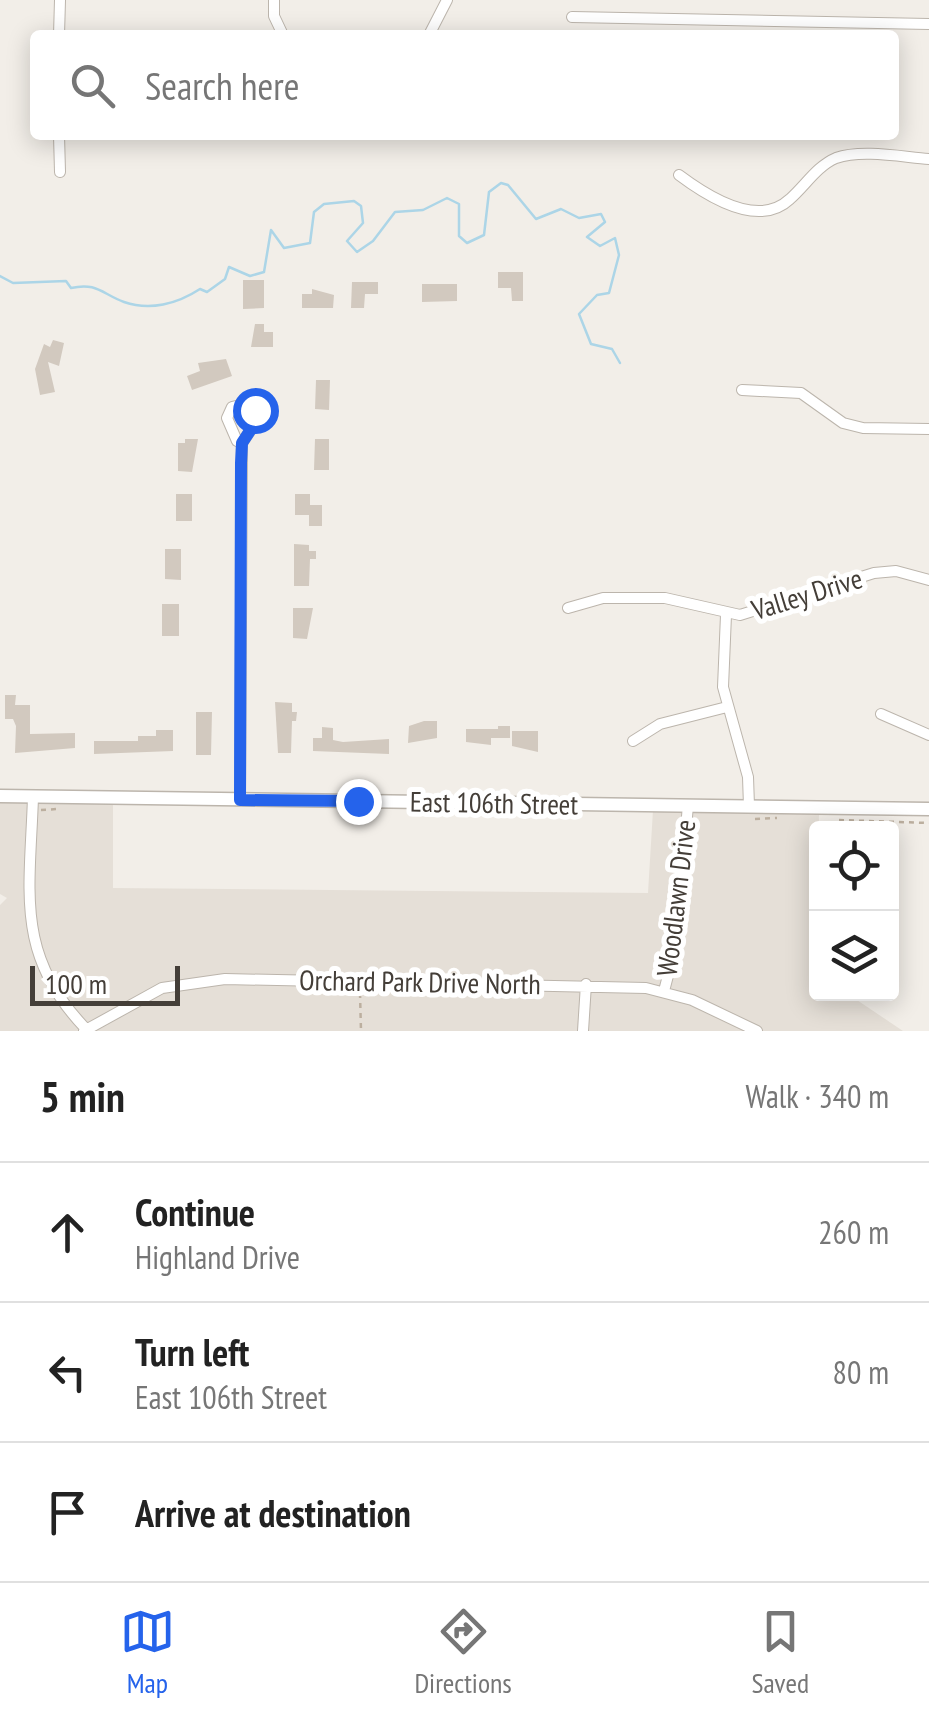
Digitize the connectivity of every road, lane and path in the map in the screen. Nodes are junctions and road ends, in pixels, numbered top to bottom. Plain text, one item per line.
1 (60, 0) edge
2 (274, 0) edge
3 (447, 0) edge
4 (572, 17) dead end
5 (929, 24) edge
6 (60, 30) edge
7 (281, 30) edge
8 (432, 30) edge
9 (60, 140) edge
10 (929, 159) edge
11 (60, 172) dead end
12 (678, 176) dead end
13 (742, 390) dead end
14 (929, 429) edge
15 (242, 443) dead end
16 (929, 580) edge
17 (568, 608) dead end
18 (726, 615) junction
19 (727, 707) junction
20 (881, 714) dead end
21 (929, 734) edge
22 (633, 741) dead end
23 (0, 796) edge
24 (33, 797) junction
25 (240, 800) junction
26 (688, 805) junction
27 (749, 806) junction
28 (928, 818) edge
29 (360, 981) junction
30 (586, 984) junction
31 (664, 991) junction
32 (86, 1030) edge
33 (361, 1031) edge
34 (583, 1031) edge
35 (757, 1031) edge

1 - 6 street
2 - 7 street
3 - 8 street
4 - 5 street
9 - 11 street
10 - 12 street
13 - 14 street
15 - 25 street
16 - 18 street, Valley Drive
17 - 18 street, Valley Drive
18 - 19 street
19 - 22 street
19 - 27 street
20 - 21 street
23 - 24 street, East 106th Street
24 - 25 street, East 106th Street
24 - 32 street
25 - 26 street, East 106th Street
26 - 27 street, East 106th Street
26 - 31 street, Woodlawn Drive
27 - 28 street, East 106th Street
29 - 30 street, Orchard Park Drive North
29 - 32 street, Orchard Park Drive North
29 - 33 path
30 - 31 street, Orchard Park Drive North
30 - 34 street
31 - 35 street, Orchard Park Drive North

